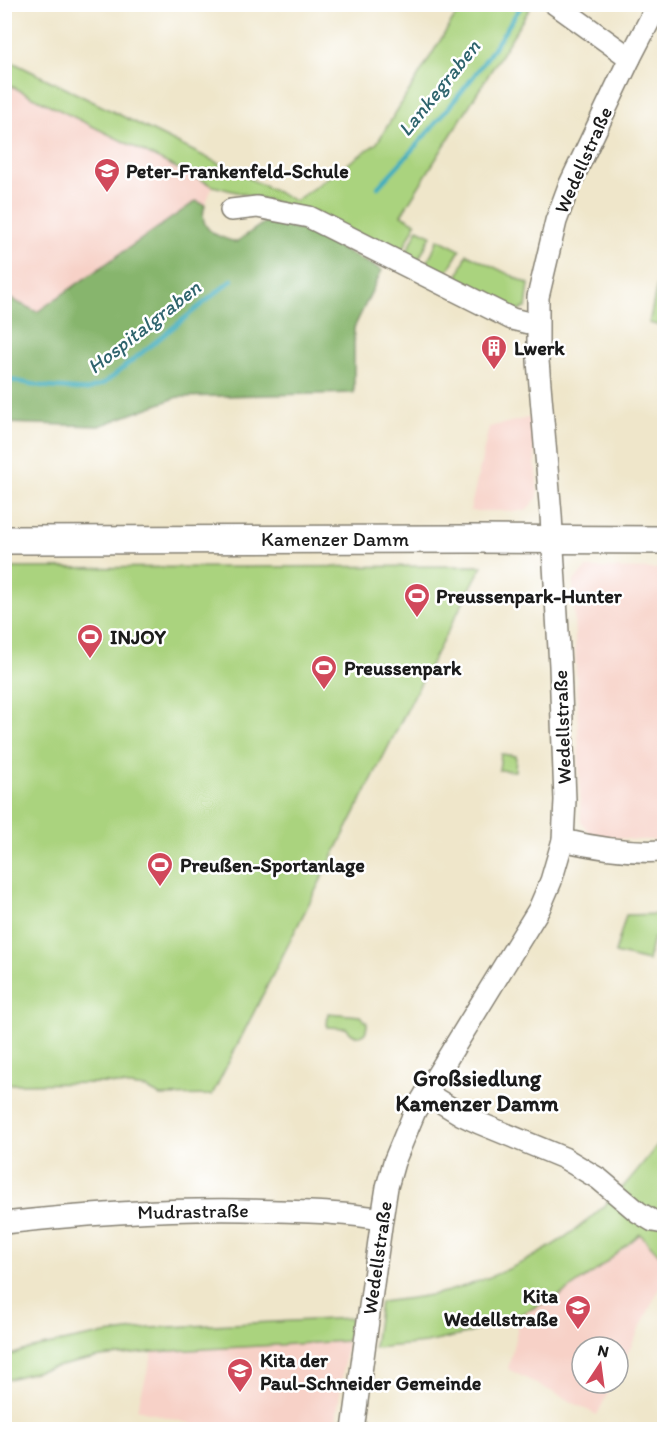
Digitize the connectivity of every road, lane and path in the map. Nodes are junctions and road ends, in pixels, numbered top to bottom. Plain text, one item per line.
1 (555, 4) edge
2 (658, 4) edge
3 (630, 58) junction
4 (231, 210) dead end
5 (537, 325) junction
6 (553, 539) junction
7 (4, 540) edge
8 (664, 540) edge
9 (562, 840) junction
10 (664, 851) edge
11 (426, 1093) junction
12 (382, 1219) junction
13 (4, 1222) edge
14 (664, 1223) edge
15 (352, 1430) edge

1 - 3 street
2 - 3 street, Wedellstraße
3 - 5 street, Wedellstraße
4 - 5 street
5 - 6 street, Wedellstraße
6 - 7 main road, Kamenzer Damm
6 - 8 main road, Kamenzer Damm
6 - 9 street, Wedellstraße
9 - 10 street
9 - 11 street, Wedellstraße
11 - 12 street, Wedellstraße
11 - 14 street
12 - 13 street, Mudrastraße
12 - 15 street, Wedellstraße

